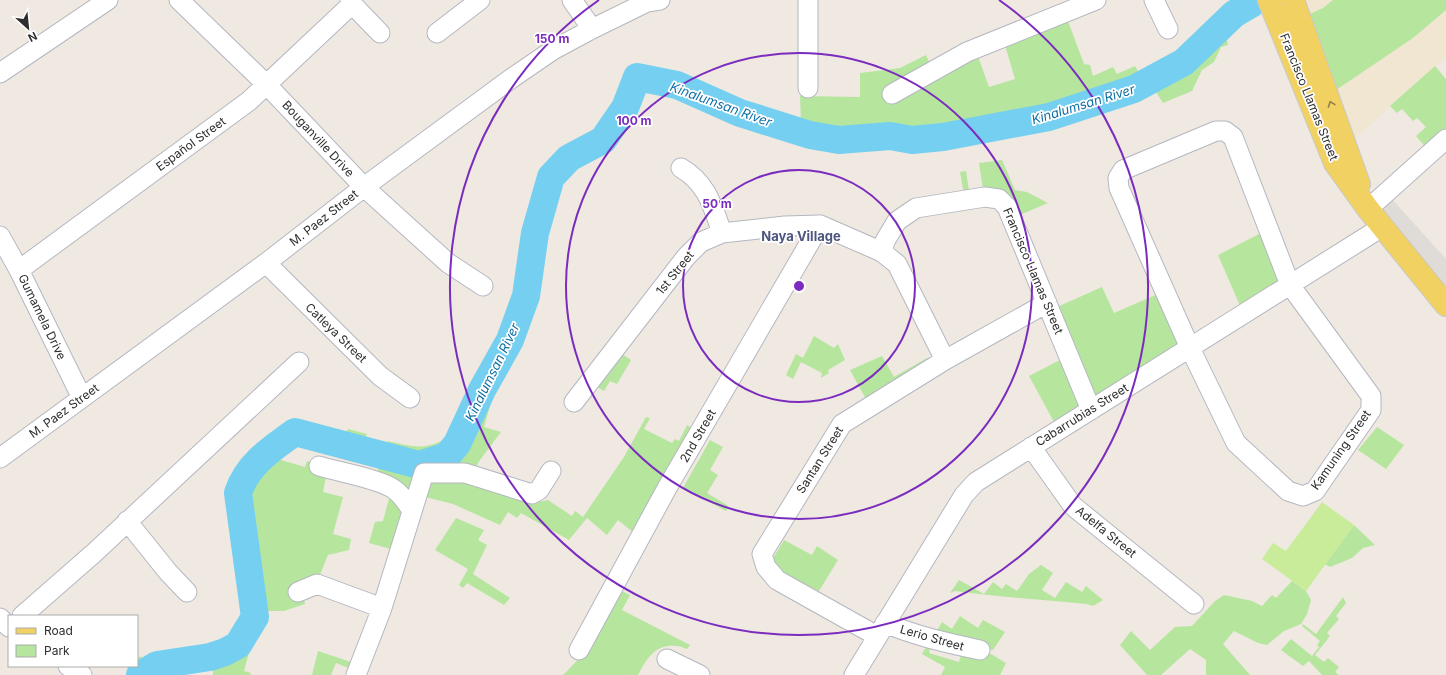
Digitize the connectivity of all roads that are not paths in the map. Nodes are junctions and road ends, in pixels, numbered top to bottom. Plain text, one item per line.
1 (108, 0) edge
2 (179, 0) edge
3 (480, 0) edge
4 (572, 0) edge
5 (660, 0) edge
6 (808, 0) edge
7 (1096, 0) edge
8 (1154, 0) edge
9 (1269, 0) edge
10 (1293, 0) edge
11 (351, 2) edge
12 (592, 29) junction
13 (1168, 29) dead end
14 (380, 33) dead end
15 (437, 33) dead end
16 (0, 73) edge
17 (267, 85) junction
18 (808, 88) dead end
19 (892, 94) dead end
20 (1446, 139) edge
21 (681, 168) dead end
22 (364, 187) junction
23 (1368, 209) junction
24 (820, 225) junction
25 (1382, 227) junction
26 (722, 233) junction
27 (0, 236) edge
28 (882, 252) junction
29 (266, 263) junction
30 (19, 270) junction
31 (1290, 285) junction
32 (483, 286) dead end
33 (1047, 303) junction
34 (1446, 305) edge
35 (1190, 348) junction
36 (945, 360) junction
37 (299, 362) dead end
38 (82, 398) junction
39 (410, 398) dead end
40 (574, 402) dead end
41 (1091, 410) junction
42 (1031, 447) junction
43 (0, 458) edge
44 (319, 466) dead end
45 (551, 471) dead end
46 (411, 509) junction
47 (127, 521) junction
48 (187, 592) dead end
49 (298, 592) dead end
50 (1194, 604) dead end
51 (382, 608) junction
52 (23, 615) edge
53 (0, 618) edge
54 (8, 626) edge
55 (881, 630) junction
56 (579, 650) dead end
57 (980, 650) dead end
58 (667, 659) dead end
59 (70, 667) edge
60 (82, 675) edge
61 (356, 675) edge
62 (700, 675) edge
63 (854, 675) edge

1 - 16 street
2 - 17 street, Bouganville Drive
3 - 15 street
4 - 12 street
5 - 12 street, M. Paez Street
6 - 18 street
7 - 19 street
8 - 13 street
9 - 23 main road, Francisco Llamas Street
23 -> 10 main road, Francisco Llamas Street
11 - 14 street
11 - 17 street, Español Street
12 - 22 street, M. Paez Street
17 - 22 street, Bouganville Drive
17 - 30 street, Español Street
20 - 23 street
21 - 26 street
22 - 29 street, M. Paez Street
22 - 32 street, Bouganville Drive
23 - 25 main road, Francisco Llamas Street
24 - 26 street, 1st Street
24 - 28 street, 1st Street
24 - 56 street, 2nd Street
25 - 31 street, Cabarrubias Street
25 - 34 main road, Francisco Llamas Street
26 - 40 street, 1st Street
27 - 30 street, Gumamela Drive
28 - 33 street, Francisco Llamas Street
28 - 36 street, 1st Street
29 - 38 street, M. Paez Street
29 - 39 street, Catleya Street
30 - 38 street, Gumamela Drive
31 - 35 street, Cabarrubias Street
31 - 35 street, Kamuning Street
31 - 35 street, Kamuning Street
33 - 36 street, Santan Street
33 - 41 street, Francisco Llamas Street
35 - 41 street, Cabarrubias Street
36 - 55 street, Santan Street
37 - 47 street
38 - 43 street, M. Paez Street
41 - 42 street, Cabarrubias Street
42 - 50 street, Adelfa Street
42 - 55 street, Cabarrubias Street
44 - 46 street
45 - 46 street
46 - 51 street
47 - 48 street
47 - 52 street
49 - 51 street
51 - 61 street
53 - 54 street
55 - 57 street, Lerio Street
55 - 63 street, Cabarrubias Street
58 - 62 street
59 - 60 street

